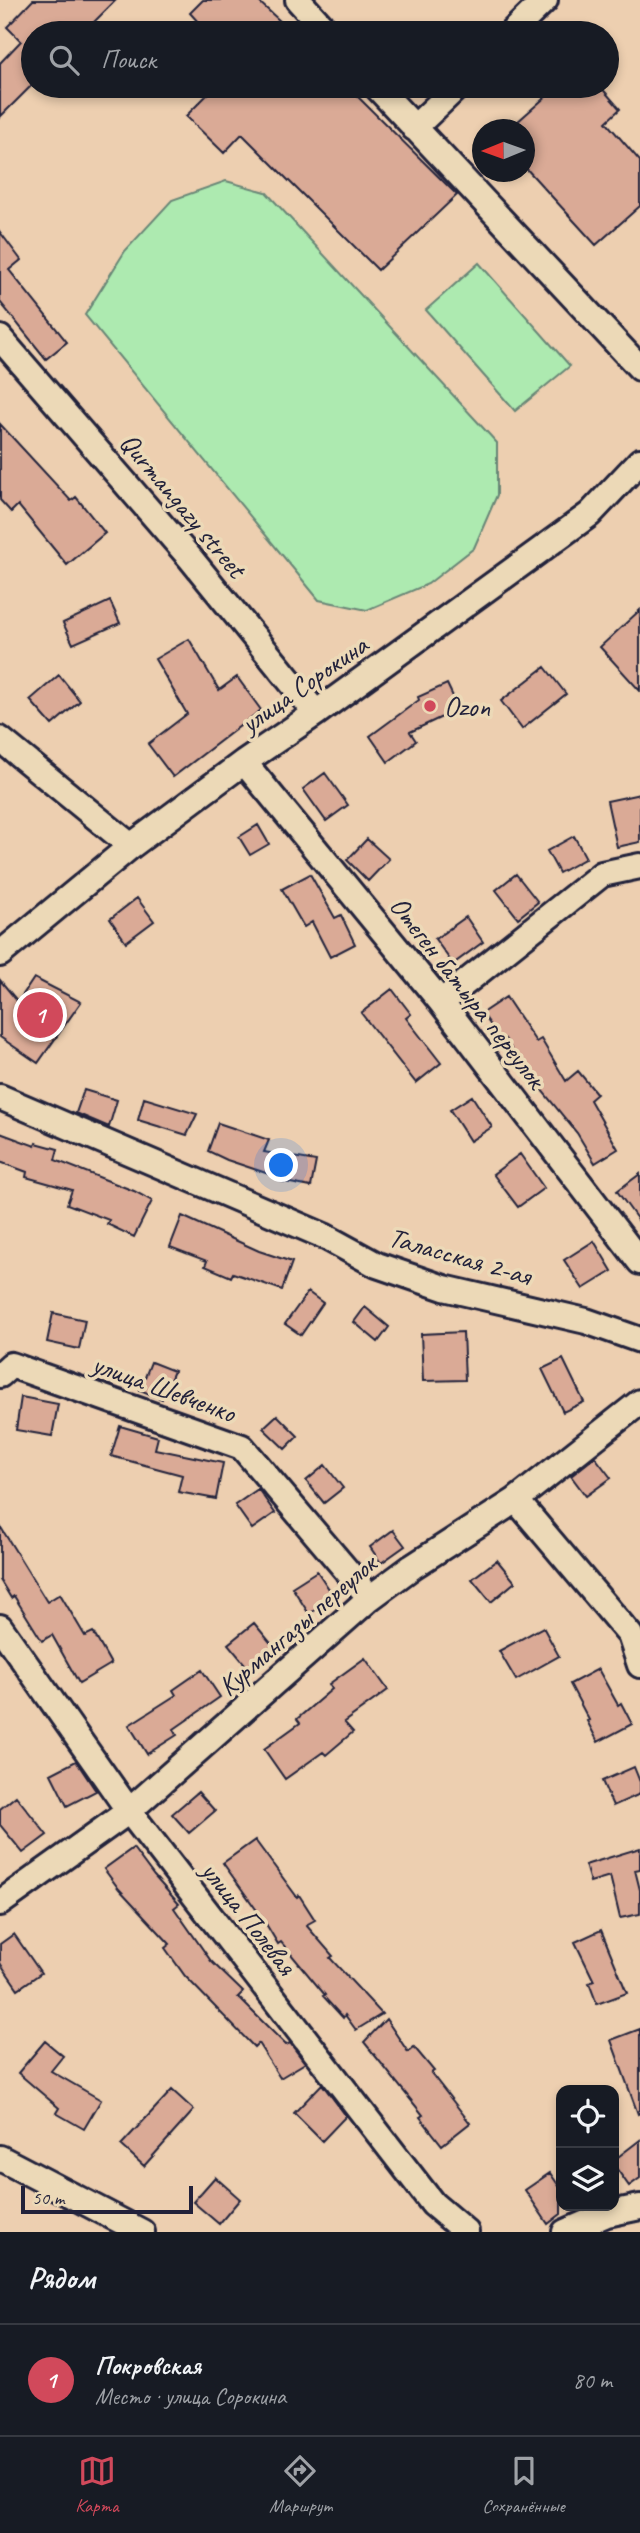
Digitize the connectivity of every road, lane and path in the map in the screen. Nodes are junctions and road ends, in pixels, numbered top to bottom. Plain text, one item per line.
1 (298, 0) edge
2 (545, 0) edge
3 (317, 21) edge
4 (523, 21) edge
5 (387, 98) edge
6 (445, 98) edge
7 (414, 128) junction
8 (0, 338) edge
9 (640, 368) edge
10 (640, 461) edge
11 (316, 713) junction
12 (0, 739) edge
13 (244, 762) junction
14 (131, 846) junction
15 (640, 866) edge
16 (0, 954) edge
17 (441, 1002) junction
18 (0, 1097) edge
19 (640, 1262) edge
20 (640, 1340) edge
21 (0, 1375) edge
22 (640, 1402) edge
23 (516, 1500) junction
24 (370, 1598) junction
25 (0, 1627) edge
26 (640, 1665) edge
27 (128, 1811) junction
28 (0, 1903) edge
29 (0, 2158) edge
30 (640, 2207) edge
31 (142, 2232) edge
32 (466, 2232) edge
33 (565, 2232) edge

1 - 3 street
2 - 4 street
5 - 7 street
6 - 7 street
7 - 9 street
8 - 11 street, Qurmangazy street
10 - 11 street, улица Сорокина
11 - 13 street, улица Сорокина
12 - 14 street
13 - 14 street, улица Сорокина
13 - 17 street, Отеген батыра переулок
14 - 16 street, улица Сорокина
15 - 17 street
17 - 19 street, Отеген батыра переулок
18 - 20 street, Таласская 2-ая
21 - 24 street, улица Шевченко
22 - 23 street, Курмангазы переулок
23 - 24 street, Курмангазы переулок
23 - 26 street
24 - 27 street, Курмангазы переулок
25 - 27 street, улица Полевая
27 - 28 street, Курмангазы переулок
27 - 32 street, улица Полевая
29 - 31 street
30 - 33 street

